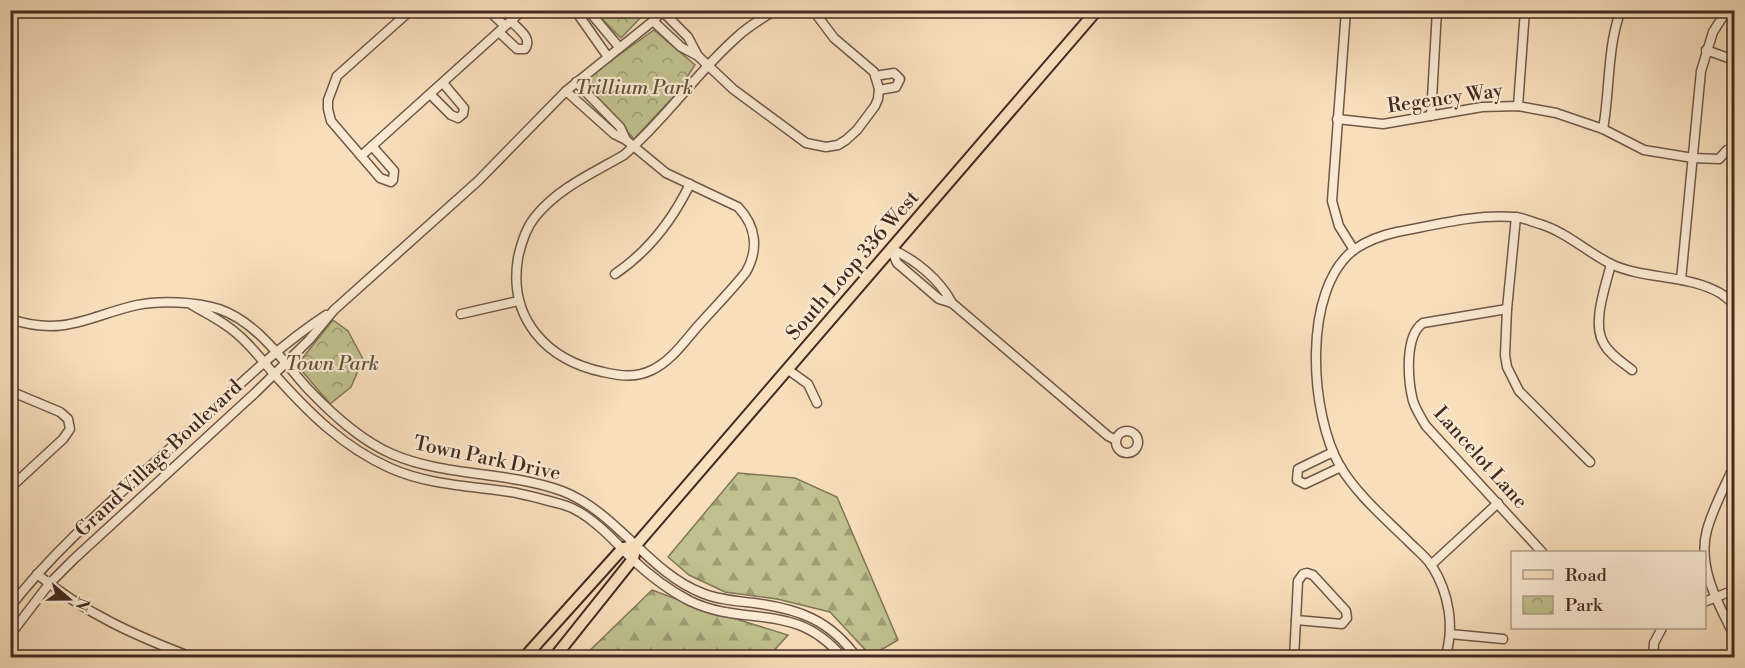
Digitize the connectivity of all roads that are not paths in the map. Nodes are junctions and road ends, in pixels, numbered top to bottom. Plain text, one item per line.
1 (411, 10) edge
2 (488, 10) edge
3 (523, 10) edge
4 (575, 10) edge
5 (588, 10) edge
6 (775, 10) edge
7 (813, 10) edge
8 (1097, 10) edge
9 (1346, 10) edge
10 (1437, 10) edge
11 (1525, 10) edge
12 (1621, 10) edge
13 (1727, 10) edge
14 (663, 11) edge
15 (653, 21) junction
16 (505, 26) junction
17 (619, 47) junction
18 (1706, 50) junction
19 (698, 56) junction
20 (608, 57) junction
21 (1734, 60) edge
22 (707, 66) junction
23 (875, 76) junction
24 (576, 82) junction
25 (443, 83) junction
26 (879, 90) junction
27 (566, 91) junction
28 (430, 94) junction
29 (1518, 106) junction
30 (1431, 116) junction
31 (1337, 119) junction
32 (1603, 129) junction
33 (626, 140) junction
34 (372, 146) junction
35 (634, 147) junction
36 (1727, 150) dead end
37 (361, 156) junction
38 (1693, 158) junction
39 (690, 184) junction
40 (1516, 217) junction
41 (891, 249) junction
42 (1354, 250) junction
43 (1611, 264) junction
44 (615, 274) dead end
45 (1681, 280) junction
46 (518, 301) junction
47 (190, 304) junction
48 (1734, 304) edge
49 (1507, 309) junction
50 (334, 310) junction
51 (461, 314) dead end
52 (10, 319) edge
53 (276, 352) junction
54 (264, 363) junction
55 (286, 363) junction
56 (788, 369) junction
57 (1632, 370) dead end
58 (274, 374) junction
59 (10, 391) edge
60 (817, 403) dead end
61 (182, 438) junction
62 (1116, 440) dead end
63 (193, 450) junction
64 (1333, 452) junction
65 (1590, 462) dead end
66 (1341, 467) junction
67 (1734, 470) edge
68 (10, 488) edge
69 (1498, 503) junction
70 (105, 507) junction
71 (116, 520) junction
72 (636, 545) junction
73 (623, 548) junction
74 (1541, 551) edge
75 (1704, 551) edge
76 (1706, 558) edge
77 (633, 559) junction
78 (1431, 565) junction
79 (37, 574) junction
80 (50, 584) junction
81 (1734, 590) edge
82 (1715, 598) junction
83 (721, 599) junction
84 (1706, 601) edge
85 (10, 607) edge
86 (718, 610) junction
87 (1296, 620) junction
88 (1661, 629) edge
89 (1450, 634) junction
90 (10, 635) edge
91 (1734, 635) edge
92 (1503, 639) dead end
93 (194, 657) edge
94 (524, 657) edge
95 (554, 657) edge
96 (843, 657) edge
97 (857, 657) edge
98 (956, 657) edge
99 (982, 657) edge
100 (1294, 657) edge
101 (1444, 657) edge
102 (1653, 657) edge

1 - 37 street
2 - 16 street
3 - 16 street
4 - 20 street
5 - 17 street
6 - 22 street
7 - 23 street
8 - 41 main road, South Loop 336 West
9 - 31 street
10 - 30 street
11 - 29 street
12 - 32 street
13 - 18 street
14 - 15 street, Grand Village Boulevard
14 - 19 street
15 - 17 street, Grand Village Boulevard
15 - 19 street
16 - 25 street
17 - 20 street, Grand Village Boulevard
18 - 21 street
18 - 38 street
19 - 22 street
20 - 24 street, Grand Village Boulevard
22 - 26 street
22 - 35 street
23 - 26 street
23 - 26 street
24 - 27 street, Grand Village Boulevard
24 - 33 street
25 - 28 street
25 - 28 street
27 - 33 street
27 - 50 street, Grand Village Boulevard
28 - 34 street
29 - 30 street, Regency Way
29 - 32 street, Regency Way
30 - 31 street, Regency Way
31 - 42 street
32 - 38 street, Regency Way
33 - 35 street
34 - 37 street
34 - 37 street
35 - 39 street
35 - 46 street
36 - 38 street, Regency Way
38 - 45 street
39 - 44 street
39 - 46 street
40 - 42 street
40 - 43 street
40 - 49 street
41 - 56 main road, South Loop 336 West
41 - 62 street
42 - 64 street
43 - 45 street
43 - 57 street
45 - 48 street
46 - 51 street
47 - 52 street, Town Park Drive
47 - 53 street, Town Park Drive
47 - 54 street, Town Park Drive
49 - 65 street
49 - 69 street, Lancelot Lane
50 - 53 street, Grand Village Boulevard
50 - 55 street, Grand Village Boulevard
53 - 54 street, Grand Village Boulevard
53 - 55 street, Town Park Drive
54 - 58 street, Town Park Drive
54 - 61 street, Grand Village Boulevard
55 - 58 street, Grand Village Boulevard
55 - 72 street, Town Park Drive
56 - 60 street
56 - 72 main road, South Loop 336 West
58 - 63 street, Grand Village Boulevard
58 - 73 street, Town Park Drive
59 - 68 street
61 - 63 street
61 - 70 street, Grand Village Boulevard
63 - 71 street, Grand Village Boulevard
64 - 66 street
64 - 66 street
66 - 78 street
67 - 75 street
69 - 74 street, Lancelot Lane
69 - 78 street
70 - 71 street
70 - 79 street, Grand Village Boulevard
71 - 80 street, Grand Village Boulevard
72 - 73 main road
72 - 77 main road, South Loop 336 West
72 - 83 street, Town Park Drive
73 - 77 street, Town Park Drive
73 - 94 main road
76 - 82 street
77 - 86 street, Town Park Drive
77 - 95 main road, South Loop 336 West
78 - 89 street
79 - 80 street
79 - 85 street, Grand Village Boulevard
80 - 90 street, Grand Village Boulevard
80 - 93 street
81 - 82 street
82 - 84 street
82 - 91 street
83 - 86 street
83 - 97 street, Town Park Drive
86 - 96 street, Town Park Drive
87 - 87 street
87 - 100 street
88 - 102 street
89 - 92 street
89 - 101 street
98 - 99 street

